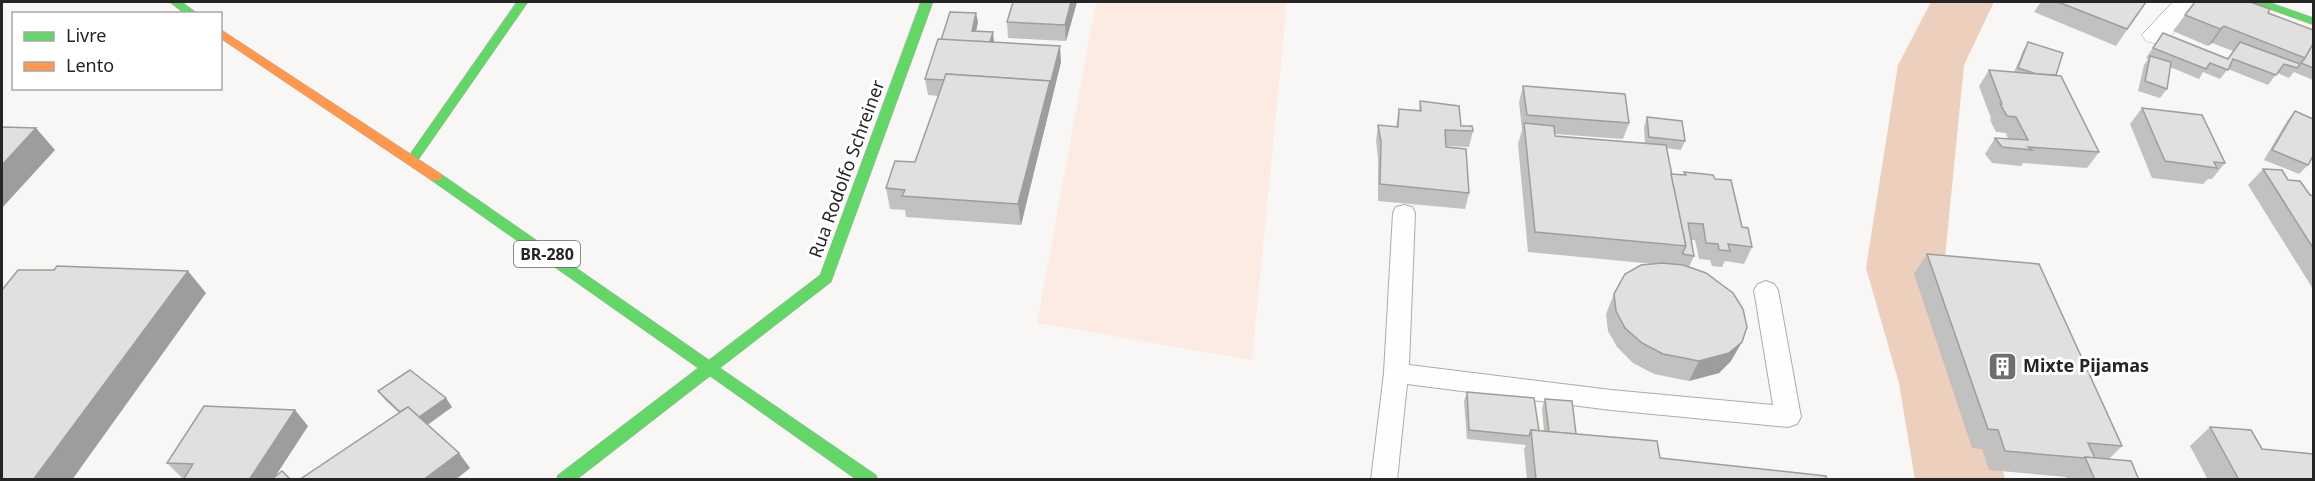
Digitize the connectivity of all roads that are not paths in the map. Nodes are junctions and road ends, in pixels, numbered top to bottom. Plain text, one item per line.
1 (175, 2) edge
2 (522, 2) edge
3 (927, 2) edge
4 (2188, 2) edge
5 (2259, 2) edge
6 (190, 12) edge
7 (2313, 22) edge
8 (222, 33) edge
9 (2156, 35) dead end
10 (412, 160) junction
11 (1404, 213) dead end
12 (1766, 290) dead end
13 (710, 368) junction
14 (1396, 372) junction
15 (564, 480) edge
16 (870, 480) edge
17 (1384, 480) edge

1 - 6 main road
2 - 10 main road
3 - 13 main road, Rua Rodolfo Schreiner
4 - 9 street
5 - 7 main road
8 - 10 main road, BR-280
10 - 13 main road, BR-280
11 - 14 lane
12 - 14 lane
13 - 15 main road, Rua Rodolfo Schreiner
13 - 16 main road, BR-280
14 - 17 lane

